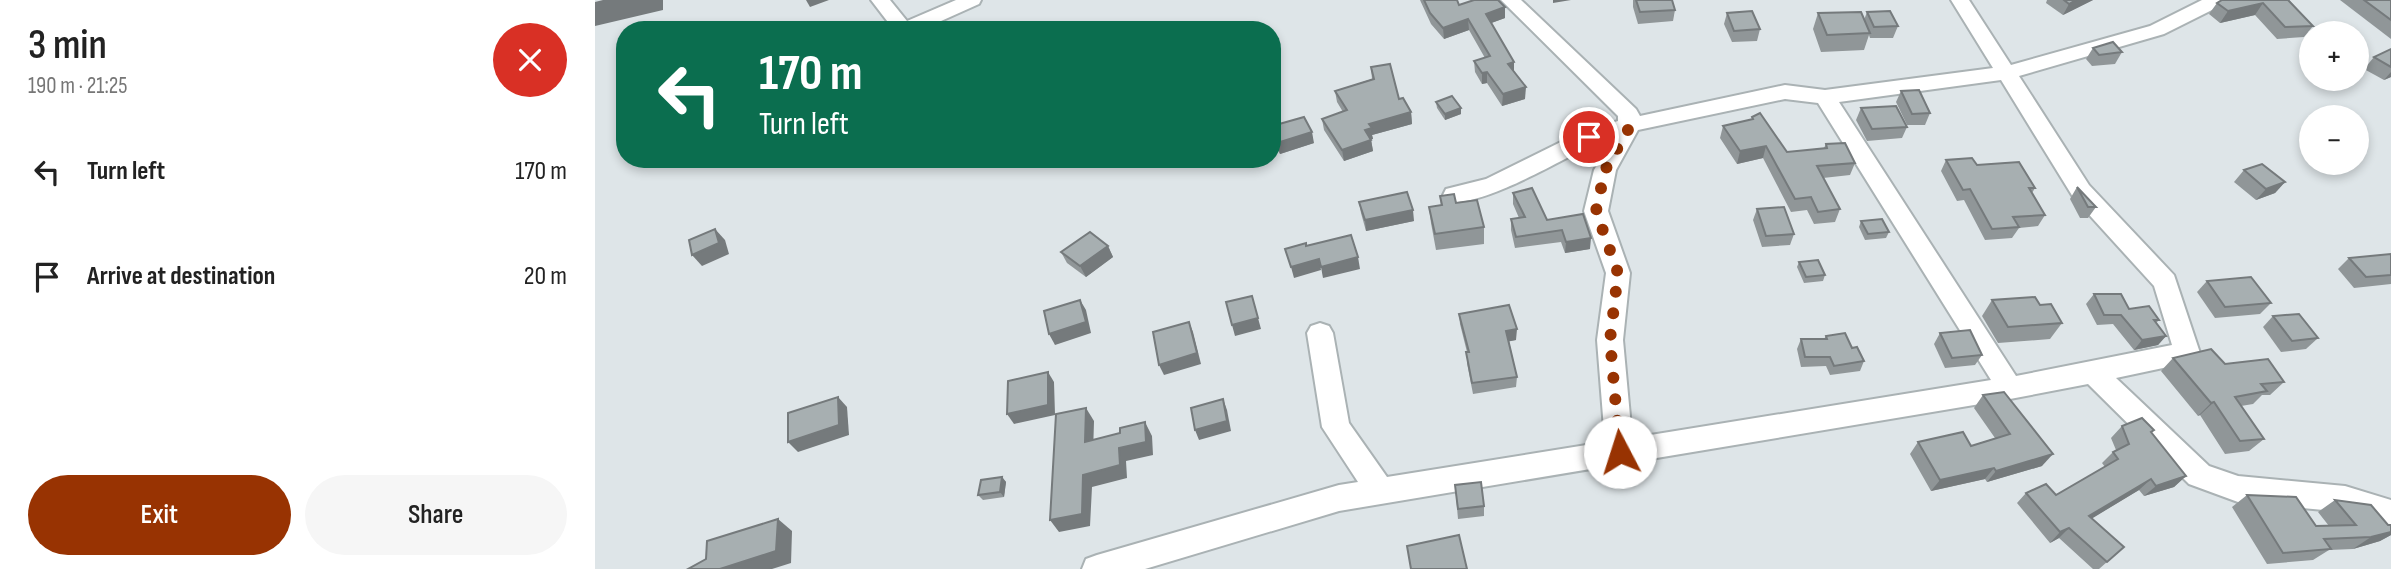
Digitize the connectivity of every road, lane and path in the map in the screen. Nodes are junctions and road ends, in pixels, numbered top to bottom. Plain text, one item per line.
1 (880, 0) edge
2 (972, 0) edge
3 (1510, 0) edge
4 (1960, 0) edge
5 (2217, 0) edge
6 (897, 21) edge
7 (924, 21) edge
8 (2007, 73) junction
9 (1825, 96) junction
10 (1629, 128) junction
11 (1454, 195) edge
12 (1320, 333) dead end
13 (2093, 372) junction
14 (2010, 388) junction
15 (1620, 452) junction
16 (1380, 491) junction
17 (2391, 513) edge
18 (1097, 569) edge

1 - 6 street
2 - 7 street
3 - 10 street
4 - 8 street
5 - 8 street
8 - 9 street
8 - 13 street
9 - 10 street
9 - 14 street
10 - 11 street
10 - 15 street
12 - 16 street
13 - 14 street
13 - 17 street
14 - 15 street
15 - 16 street
16 - 18 street

